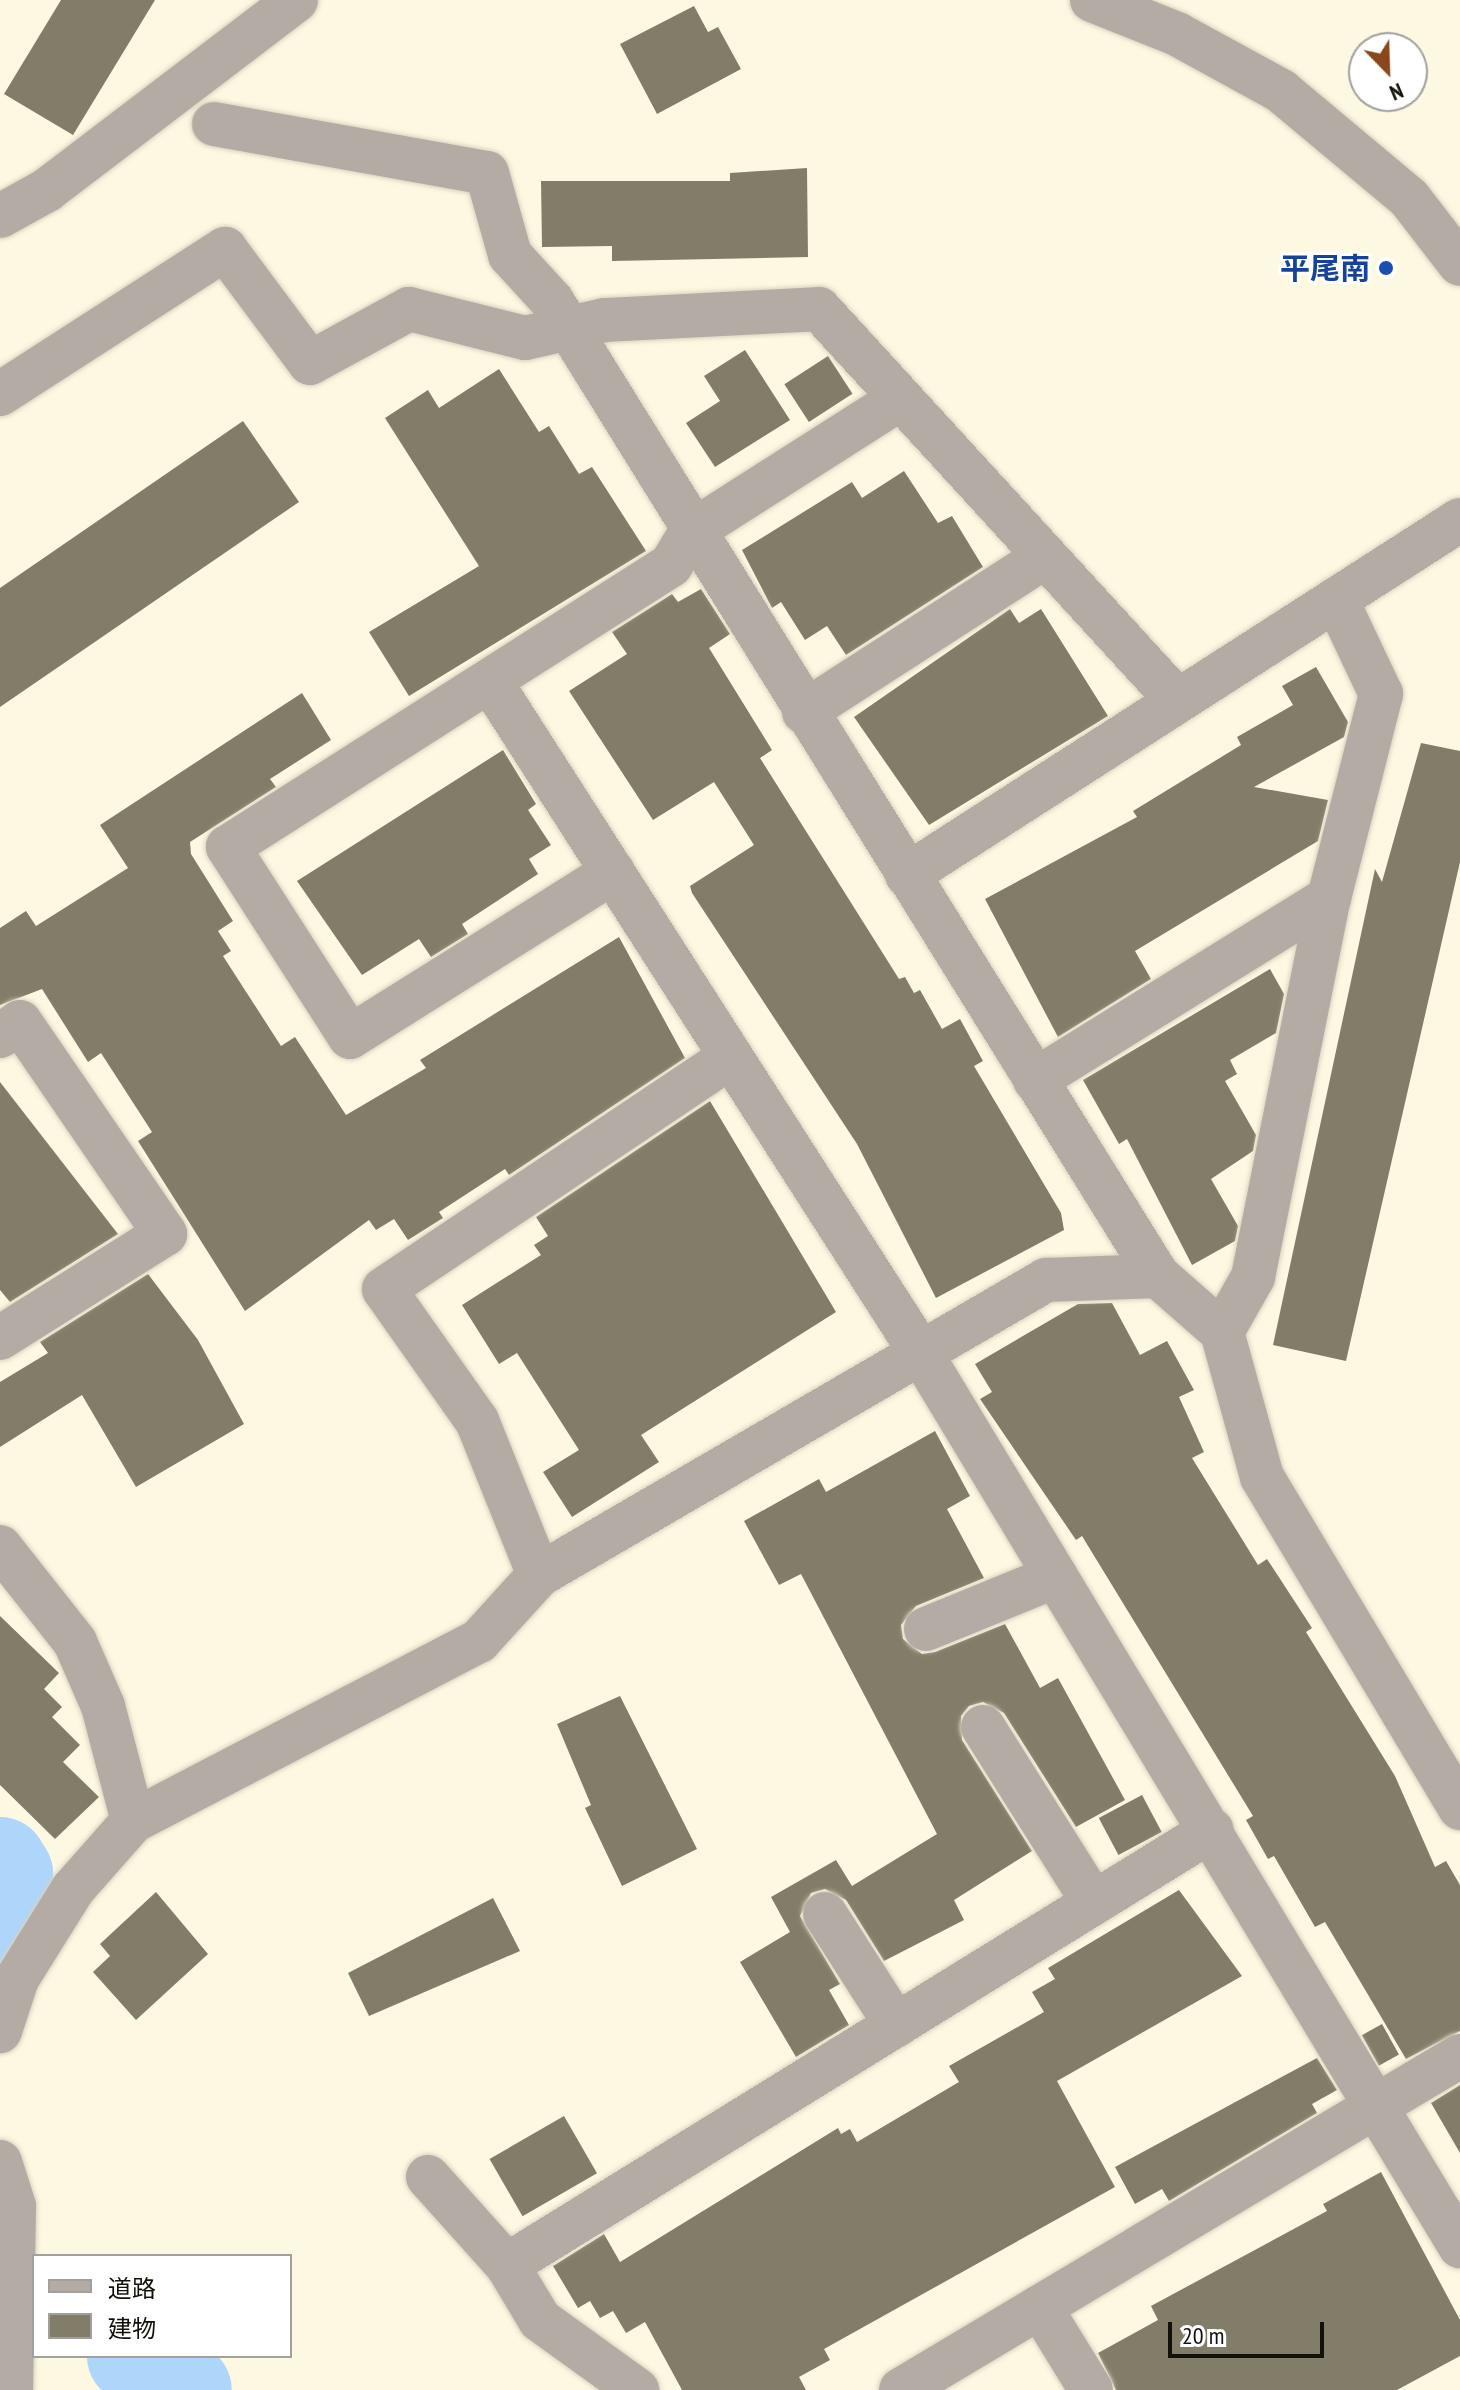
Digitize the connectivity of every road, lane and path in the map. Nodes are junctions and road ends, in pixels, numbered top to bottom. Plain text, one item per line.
1 (296, 0) edge
2 (1092, 0) edge
3 (214, 124) dead end
4 (0, 216) edge
5 (1460, 264) edge
6 (566, 332) junction
7 (0, 394) edge
8 (900, 399) junction
9 (1460, 520) edge
10 (691, 532) junction
11 (1043, 558) junction
12 (1336, 599) junction
13 (490, 681) junction
14 (1176, 699) junction
15 (804, 712) junction
16 (613, 872) junction
17 (907, 875) junction
18 (1329, 898) junction
19 (0, 1036) edge
20 (731, 1057) junction
21 (1035, 1080) junction
22 (1158, 1276) junction
23 (1222, 1332) junction
24 (0, 1338) edge
25 (919, 1350) junction
26 (0, 1547) edge
27 (539, 1575) junction
28 (1056, 1576) junction
29 (926, 1629) dead end
30 (983, 1727) dead end
31 (1460, 1808) edge
32 (133, 1821) junction
33 (1212, 1830) junction
34 (1094, 1903) junction
35 (825, 1914) dead end
36 (896, 2025) junction
37 (0, 2031) edge
38 (1460, 2056) edge
39 (1380, 2103) junction
40 (0, 2162) edge
41 (428, 2177) dead end
42 (1460, 2246) edge
43 (507, 2265) junction
44 (1040, 2307) junction
45 (11, 2390) edge
46 (637, 2390) edge
47 (901, 2390) edge
48 (1091, 2390) edge

1 - 4 street
2 - 5 street
3 - 6 street
6 - 7 street
6 - 8 street
6 - 10 street
8 - 10 street
8 - 11 street
9 - 12 street
10 - 13 street
10 - 15 street
11 - 14 street
11 - 15 street
12 - 14 street
12 - 18 street
13 - 16 street
13 - 16 street
14 - 17 street
15 - 17 street
16 - 20 street
17 - 21 street
18 - 21 street
18 - 23 street
19 - 24 street
20 - 25 street
20 - 27 street
21 - 22 street
22 - 23 street
22 - 25 street
23 - 31 street
25 - 27 street
25 - 28 street
26 - 32 street
27 - 32 street
28 - 29 street
28 - 33 street
30 - 34 street
32 - 37 street
33 - 34 street
33 - 39 street
34 - 36 street
35 - 36 street
36 - 43 street
38 - 39 street
39 - 42 street
39 - 44 street
40 - 45 street
41 - 43 street
43 - 46 street
44 - 47 street
44 - 48 street

